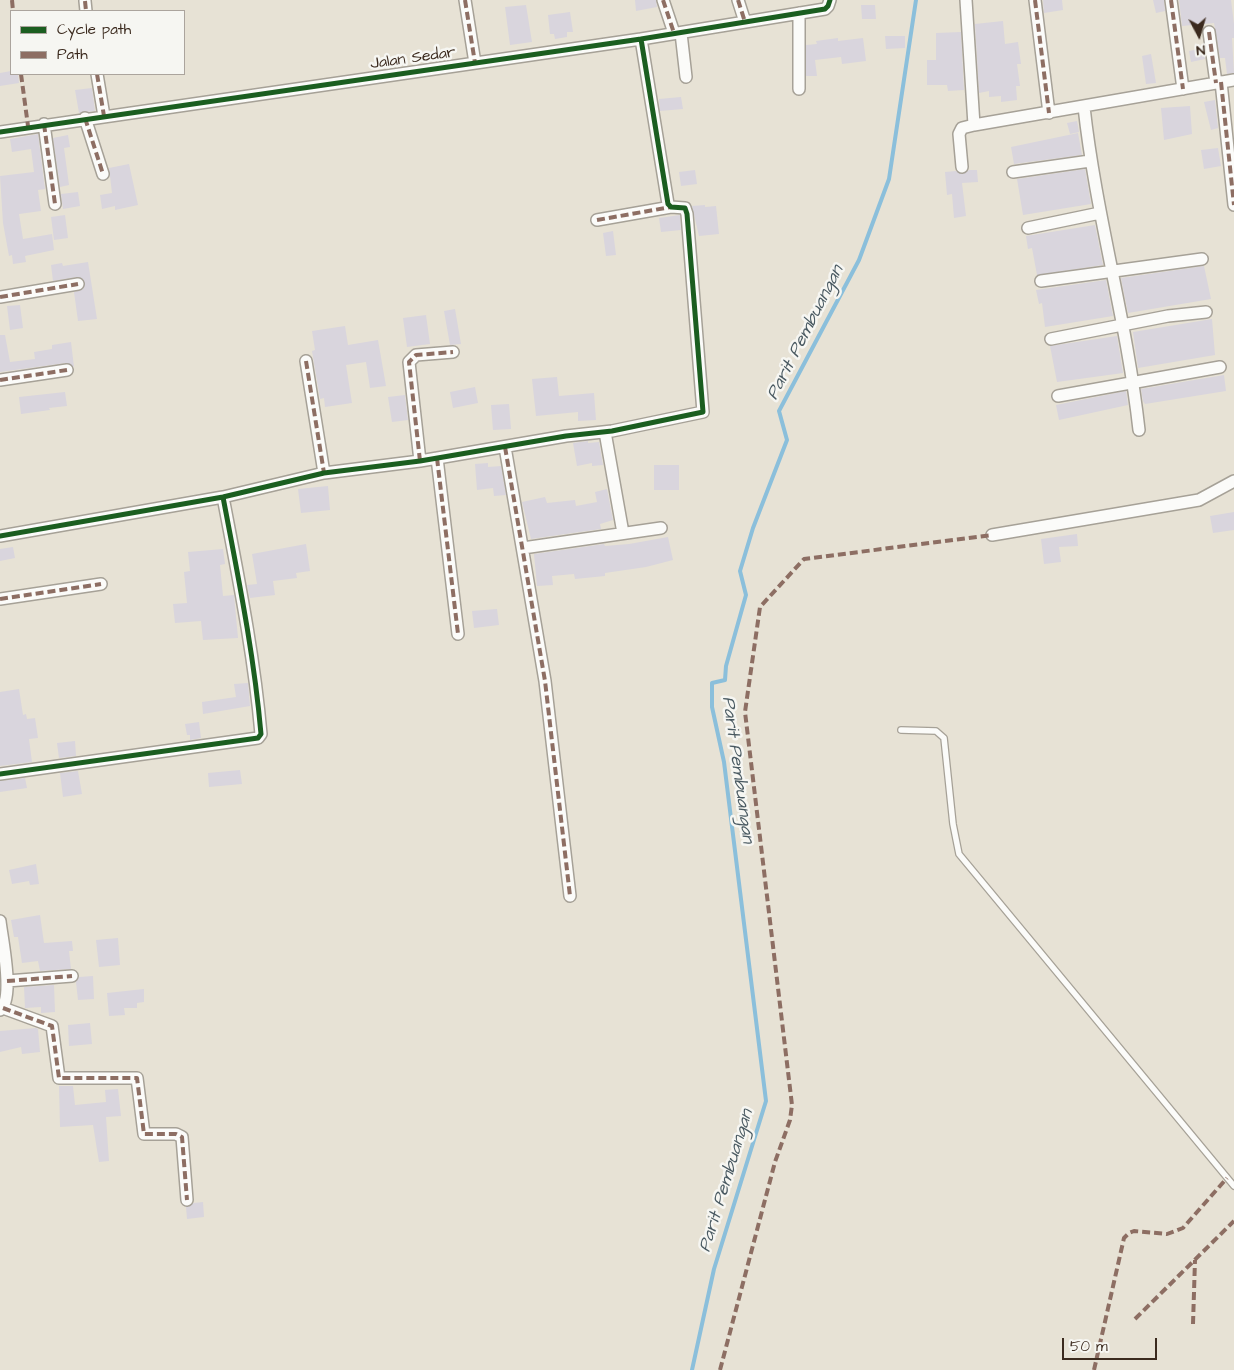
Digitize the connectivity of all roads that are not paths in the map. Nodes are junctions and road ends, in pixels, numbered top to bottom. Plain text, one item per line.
1 (465, 0) edge
2 (663, 0) edge
3 (738, 0) edge
4 (966, 0) edge
5 (1035, 0) edge
6 (1171, 0) edge
7 (829, 3) edge
8 (799, 13) junction
9 (745, 22) junction
10 (1209, 32) dead end
11 (678, 33) junction
12 (640, 39) junction
13 (475, 63) junction
14 (97, 75) edge
15 (686, 77) dead end
16 (1234, 80) edge
17 (1218, 82) junction
18 (799, 89) dead end
19 (1182, 89) junction
20 (1084, 108) junction
21 (1049, 113) junction
22 (104, 116) junction
23 (86, 118) junction
24 (44, 124) junction
25 (974, 125) junction
26 (0, 132) edge
27 (1090, 161) junction
28 (962, 167) dead end
29 (1013, 172) dead end
30 (103, 174) dead end
31 (54, 204) dead end
32 (1234, 204) edge
33 (671, 207) junction
34 (1100, 213) junction
35 (597, 220) dead end
36 (1028, 228) dead end
37 (1202, 259) dead end
38 (1112, 270) junction
39 (1041, 281) dead end
40 (78, 284) dead end
41 (0, 297) edge
42 (1206, 312) dead end
43 (1122, 324) junction
44 (1051, 339) dead end
45 (453, 352) dead end
46 (306, 361) dead end
47 (1220, 367) dead end
48 (67, 370) dead end
49 (0, 380) edge
50 (1133, 381) junction
51 (1058, 396) dead end
52 (1139, 430) dead end
53 (605, 432) junction
54 (505, 447) junction
55 (437, 458) junction
56 (420, 461) junction
57 (324, 473) junction
58 (1234, 481) edge
59 (223, 497) junction
60 (661, 528) dead end
61 (624, 533) junction
62 (992, 535) dead end
63 (0, 536) edge
64 (523, 548) junction
65 (101, 584) dead end
66 (0, 599) edge
67 (458, 634) dead end
68 (901, 730) dead end
69 (0, 774) edge
70 (570, 896) dead end
71 (0, 921) edge
72 (72, 976) dead end
73 (7, 981) junction
74 (1, 1009) edge
75 (1234, 1186) edge
76 (187, 1200) dead end

1 - 13 street
2 - 11 street
3 - 9 street
4 - 25 street
5 - 21 street
6 - 19 street
7 - 8 street, Jalan Sedar
8 - 9 street, Jalan Sedar
8 - 18 street
9 - 11 street, Jalan Sedar
10 - 17 street
11 - 12 street, Jalan Sedar
11 - 15 street
12 - 13 street, Jalan Sedar
12 - 33 street
13 - 22 street, Jalan Sedar
14 - 22 street
16 - 17 street
17 - 19 street
17 - 32 street
19 - 20 street
20 - 21 street
20 - 27 street
21 - 25 street
22 - 23 street, Jalan Sedar
23 - 24 street, Jalan Sedar
23 - 30 street
24 - 26 street, Jalan Sedar
24 - 31 street
25 - 28 street
27 - 29 street
27 - 34 street
33 - 35 street
33 - 53 street
34 - 36 street
34 - 38 street
37 - 38 street
38 - 39 street
38 - 43 street
40 - 41 street
42 - 43 street
43 - 44 street
43 - 50 street
45 - 56 street
46 - 57 street
47 - 50 street
48 - 49 street
50 - 51 street
50 - 52 street
53 - 54 street
53 - 61 street
54 - 55 street
54 - 64 street
55 - 56 street
55 - 67 street
56 - 57 street
57 - 59 street
58 - 62 street
59 - 63 street
59 - 69 street
60 - 61 street
61 - 64 street
64 - 70 street
65 - 66 street
68 - 75 lane
71 - 73 street
72 - 73 street
73 - 74 street
74 - 76 street

